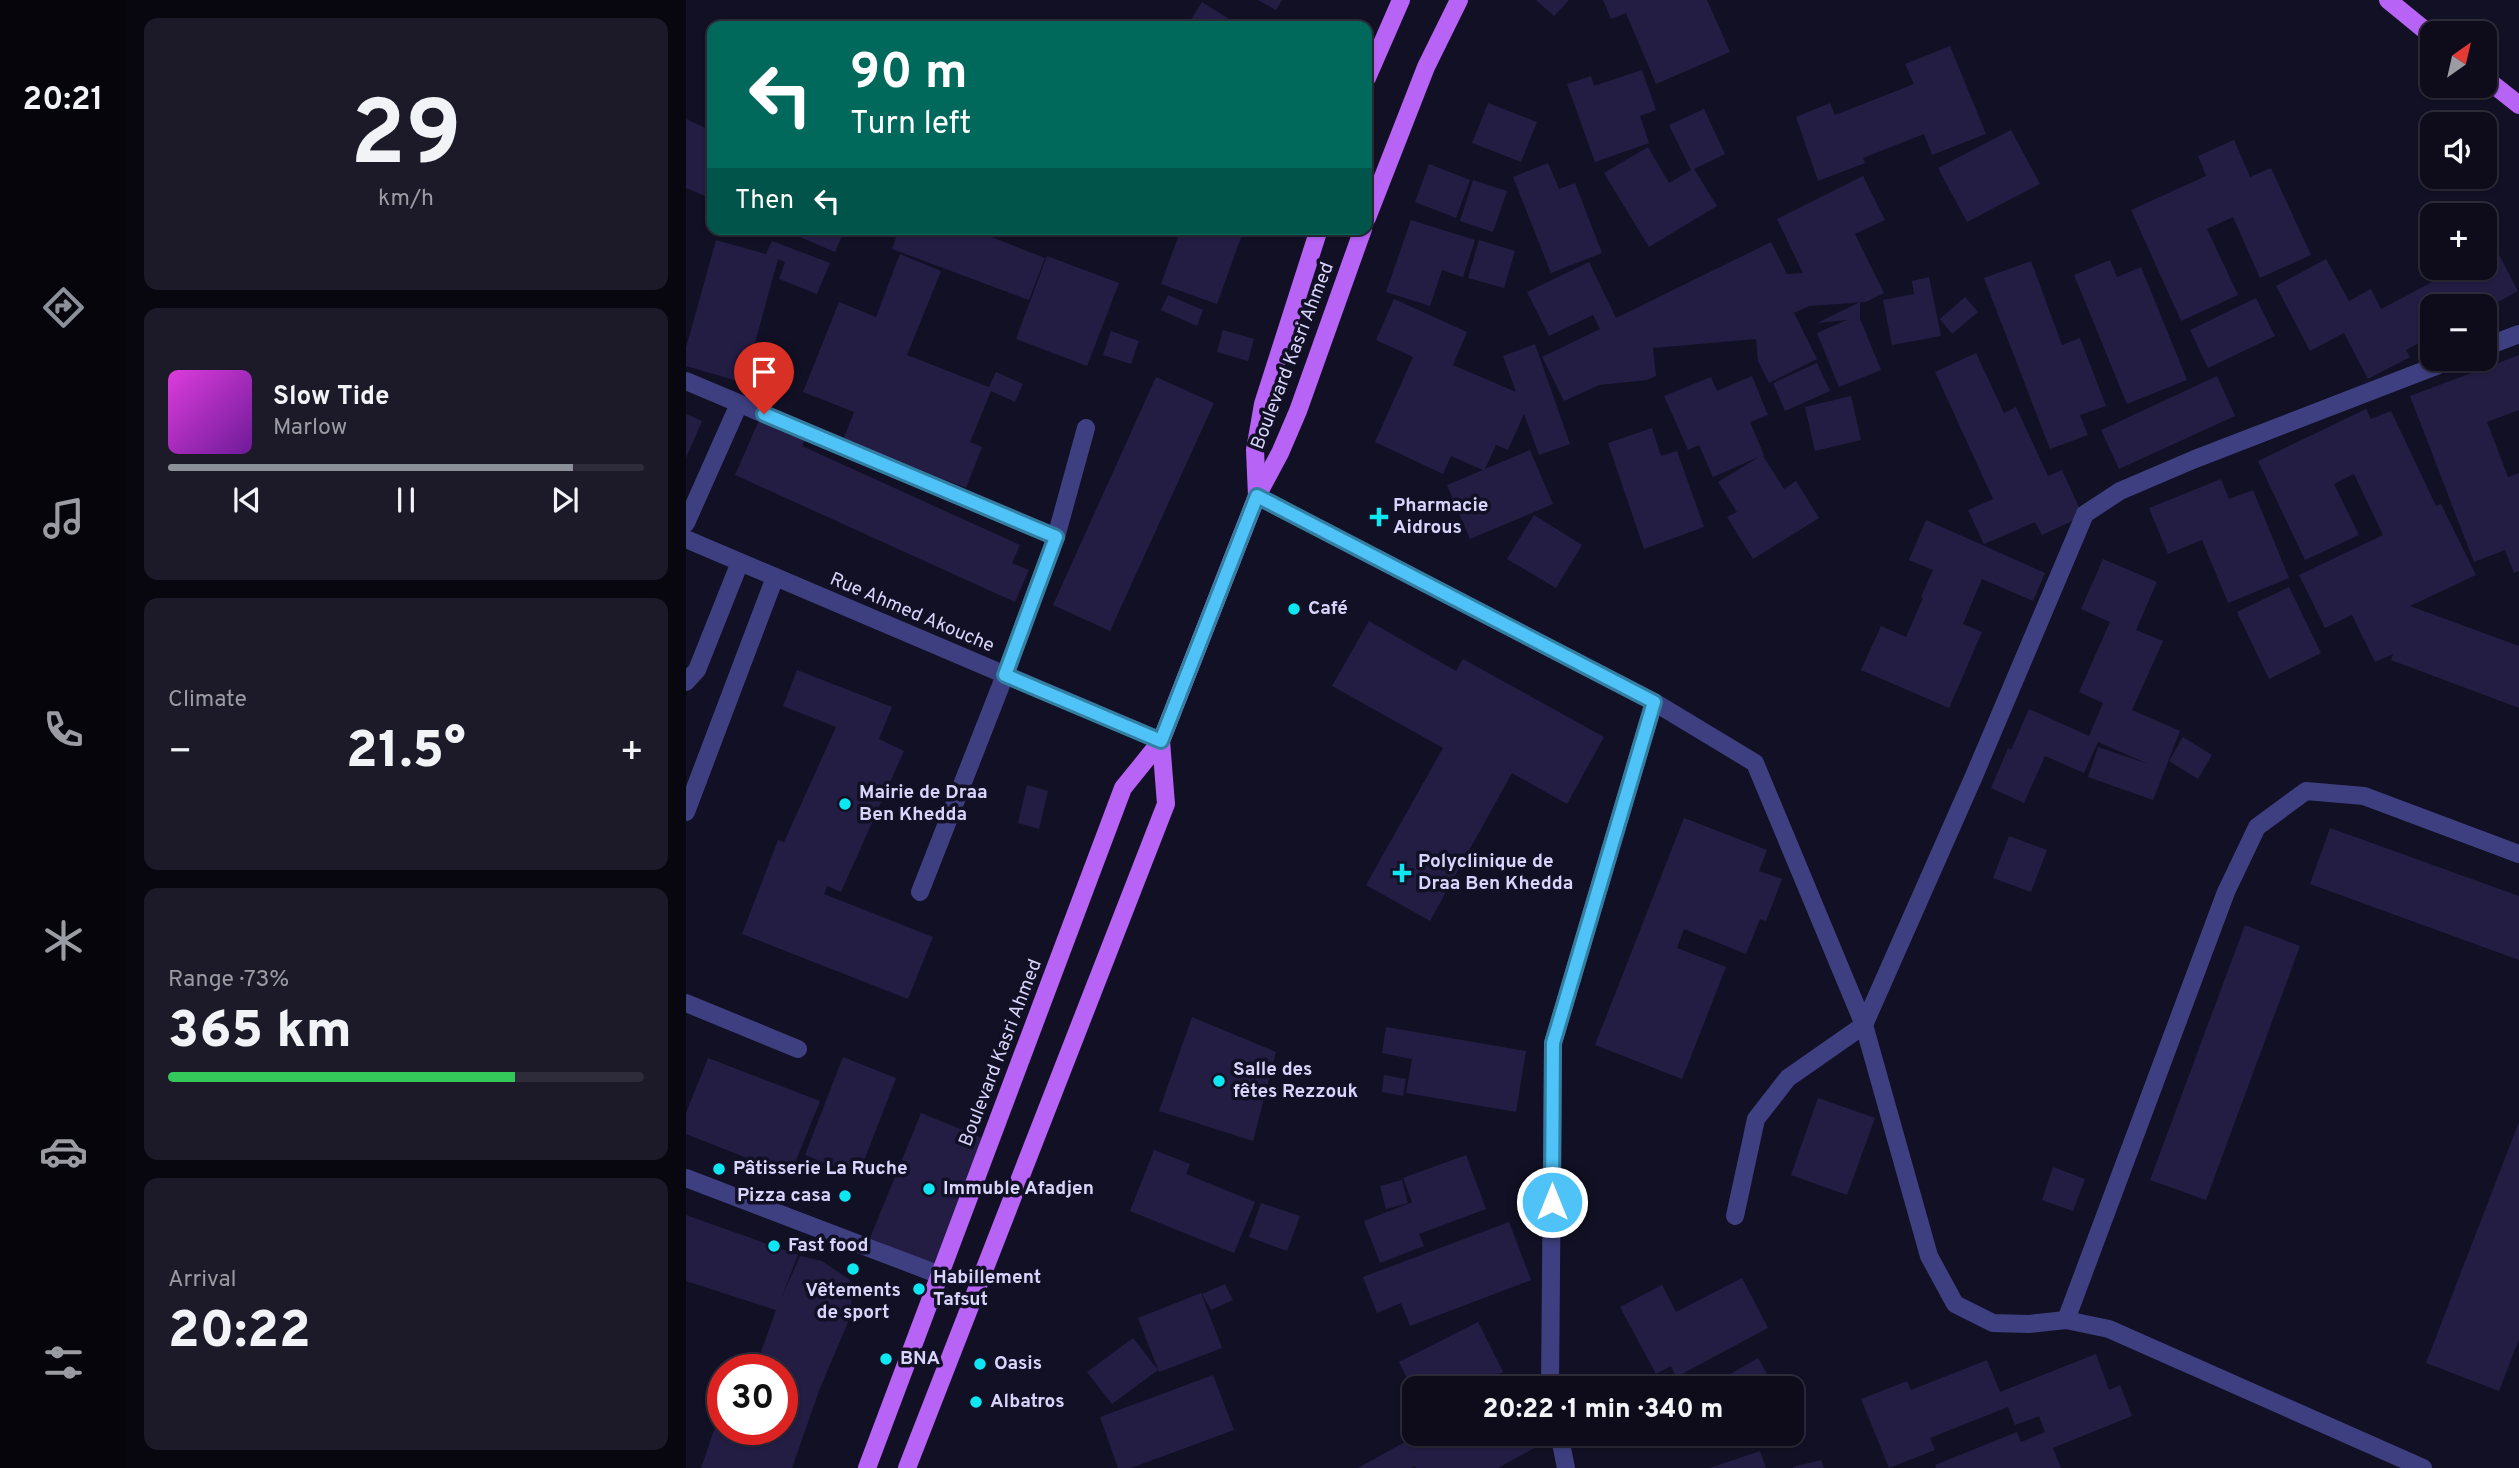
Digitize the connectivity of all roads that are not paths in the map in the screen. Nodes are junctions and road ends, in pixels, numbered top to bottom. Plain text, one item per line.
1 (1401, 0) edge
2 (1460, 0) edge
3 (2388, 0) edge
4 (2420, 26) edge
5 (1372, 67) edge
6 (2497, 88) edge
7 (2519, 105) edge
8 (1372, 205) edge
9 (1317, 235) edge
10 (1361, 235) edge
11 (2519, 334) edge
12 (2497, 342) edge
13 (2423, 371) edge
14 (686, 382) edge
15 (739, 404) junction
16 (1086, 428) dead end
17 (1257, 496) junction
18 (686, 523) edge
19 (1056, 537) junction
20 (686, 539) edge
21 (740, 562) junction
22 (775, 577) junction
23 (1005, 675) junction
24 (686, 682) edge
25 (1654, 702) junction
26 (1161, 741) junction
27 (686, 812) edge
28 (2519, 854) edge
29 (920, 892) dead end
30 (686, 1003) edge
31 (1864, 1025) junction
32 (798, 1049) dead end
33 (686, 1178) edge
34 (1735, 1216) dead end
35 (940, 1275) junction
36 (2066, 1320) junction
37 (1550, 1376) edge
38 (1562, 1446) edge
39 (867, 1468) edge
40 (907, 1468) edge
41 (1566, 1468) edge
42 (2423, 1468) edge

1 - 5 main road
2 - 8 main road
3 - 4 main road
6 - 7 main road
9 - 17 main road, Boulevard Kasri Ahmed
10 - 17 main road, Boulevard Kasri Ahmed
11 - 12 street
13 - 31 street
14 - 15 street
15 - 18 street
15 - 19 street
16 - 19 street
17 - 25 street
17 - 26 main road, Boulevard Kasri Ahmed
19 - 23 street
20 - 21 street, Rue Ahmed Akouche
21 - 22 street, Rue Ahmed Akouche
21 - 24 street
22 - 23 street, Rue Ahmed Akouche
22 - 27 street
23 - 26 street, Rue Ahmed Akouche
23 - 29 street
25 - 31 street
25 - 37 street
26 - 35 main road, Boulevard Kasri Ahmed
26 - 40 main road, Boulevard Kasri Ahmed
28 - 36 street
30 - 32 street
31 - 34 street
31 - 36 street
33 - 35 street
35 - 39 main road, Boulevard Kasri Ahmed
36 - 42 street
38 - 41 street

